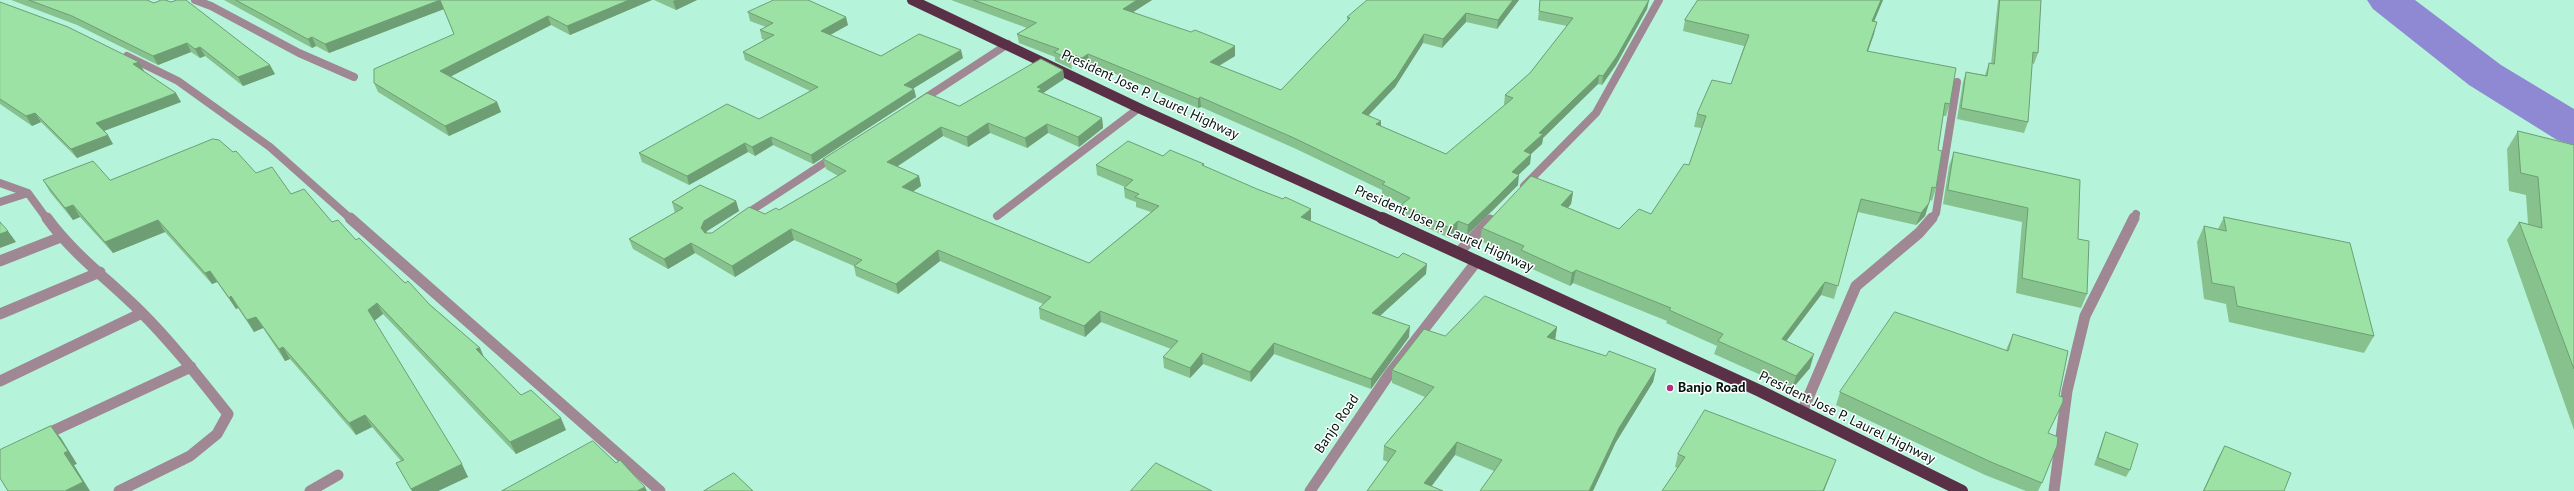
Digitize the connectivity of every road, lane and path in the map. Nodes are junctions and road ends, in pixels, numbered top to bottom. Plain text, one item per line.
1 (195, 0) edge
2 (912, 0) edge
3 (1659, 0) edge
4 (1008, 44) junction
5 (116, 51) edge
6 (354, 77) dead end
7 (1957, 82) edge
8 (909, 108) edge
9 (1140, 108) junction
10 (843, 151) edge
11 (0, 183) edge
12 (1519, 191) edge
13 (28, 193) junction
14 (0, 202) edge
15 (1497, 213) edge
16 (2136, 214) dead end
17 (997, 216) dead end
18 (737, 220) edge
19 (61, 237) junction
20 (1459, 252) junction
21 (1478, 260) junction
22 (0, 261) edge
23 (100, 272) junction
24 (142, 313) junction
25 (0, 314) edge
26 (191, 367) junction
27 (0, 381) edge
28 (1802, 412) junction
29 (28, 442) edge
30 (338, 475) dead end
31 (119, 491) edge
32 (310, 491) edge
33 (660, 491) edge
34 (1310, 491) edge
35 (1962, 491) edge
36 (2054, 491) edge

1 - 6 street
2 - 4 highway, President Jose P. Laurel Highway
3 - 12 street
4 - 8 street
4 - 9 highway, President Jose P. Laurel Highway
5 - 33 street
7 - 28 street
9 - 17 street
9 - 20 highway, President Jose P. Laurel Highway
10 - 18 street
11 - 13 street
13 - 14 street
13 - 19 street
15 - 20 street
16 - 36 street
19 - 22 street
19 - 23 street
20 - 21 highway, President Jose P. Laurel Highway
21 - 28 highway, President Jose P. Laurel Highway
21 - 34 street, Banjo Road
23 - 24 street
23 - 25 street
24 - 26 street
24 - 27 street
26 - 29 street
26 - 31 street
28 - 35 highway, President Jose P. Laurel Highway
30 - 32 street

